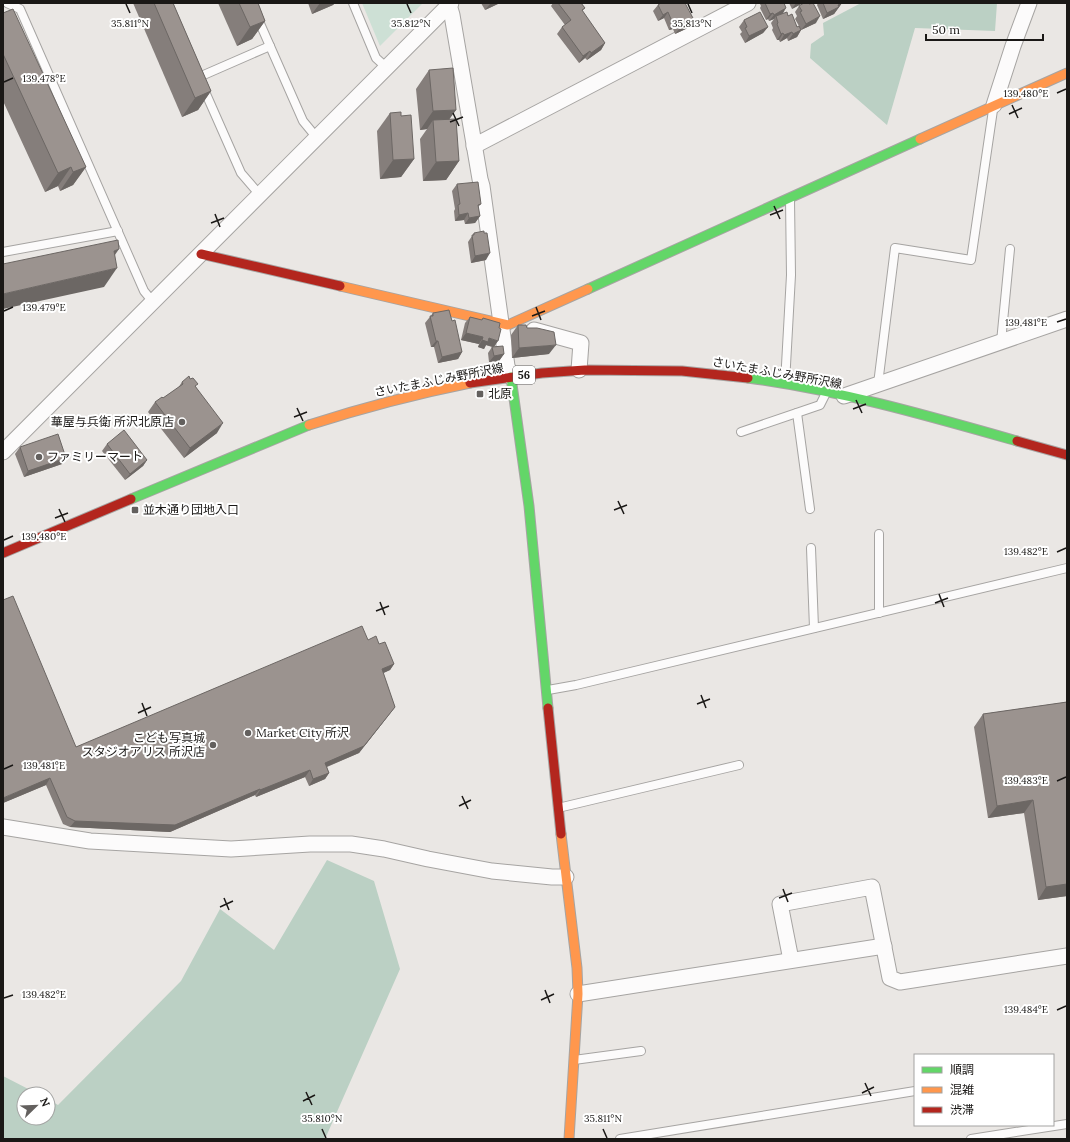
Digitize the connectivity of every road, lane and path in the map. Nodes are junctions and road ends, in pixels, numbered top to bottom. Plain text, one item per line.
1 (7, 3) edge
2 (251, 3) edge
3 (353, 3) edge
4 (748, 3) edge
5 (1029, 3) edge
6 (450, 4) edge
7 (270, 46) junction
8 (387, 68) junction
9 (1067, 73) edge
10 (994, 105) junction
11 (317, 138) junction
12 (474, 146) junction
13 (260, 195) junction
14 (790, 198) junction
15 (118, 231) junction
16 (1010, 249) dead end
17 (3, 252) edge
18 (201, 254) junction
19 (153, 302) junction
20 (1067, 320) edge
21 (518, 321) junction
22 (501, 323) junction
23 (1001, 342) junction
24 (579, 370) junction
25 (511, 377) junction
26 (785, 384) junction
27 (878, 384) junction
28 (826, 393) junction
29 (843, 396) junction
30 (797, 413) junction
31 (741, 432) dead end
32 (3, 452) edge
33 (1067, 455) edge
34 (810, 509) dead end
35 (879, 534) dead end
36 (811, 548) dead end
37 (3, 553) edge
38 (1067, 568) edge
39 (880, 613) junction
40 (814, 628) junction
41 (546, 690) junction
42 (739, 765) dead end
43 (558, 808) junction
44 (3, 827) edge
45 (566, 877) junction
46 (884, 946) junction
47 (1067, 956) edge
48 (791, 960) junction
49 (578, 994) junction
50 (641, 1050) dead end
51 (573, 1060) junction
52 (914, 1091) edge
53 (1067, 1124) edge
54 (569, 1139) edge
55 (620, 1139) edge
56 (971, 1139) edge

1 - 15 lane
2 - 7 lane
3 - 8 lane
4 - 12 street
5 - 10 street
6 - 8 street
6 - 12 street
7 - 11 lane
7 - 13 lane
8 - 11 street
9 - 10 street
10 - 14 street
10 - 27 lane
11 - 13 street
12 - 22 street
13 - 18 street
14 - 21 street
14 - 26 lane
15 - 17 lane
15 - 19 lane
16 - 23 lane
18 - 19 street
18 - 22 street
19 - 32 street
20 - 23 street
21 - 22 street
21 - 24 street
22 - 25 street
23 - 27 street
24 - 25 street, さいたまふじみ野所沢線 / 56
24 - 26 street, さいたまふじみ野所沢線 / 56
25 - 37 street, さいたまふじみ野所沢線 / 56
25 - 41 street
26 - 28 street, さいたまふじみ野所沢線 / 56
27 - 29 street
28 - 29 street, さいたまふじみ野所沢線 / 56
28 - 30 lane
29 - 33 street, さいたまふじみ野所沢線 / 56
30 - 31 lane
30 - 34 lane
35 - 39 lane
36 - 40 lane
38 - 39 lane
39 - 40 lane
40 - 41 lane
41 - 43 street
42 - 43 lane
43 - 45 street
44 - 45 street
45 - 49 street
46 - 47 street
46 - 48 street
46 - 48 street
48 - 49 street
49 - 51 street
50 - 51 lane
51 - 54 street
52 - 55 lane
53 - 56 lane

